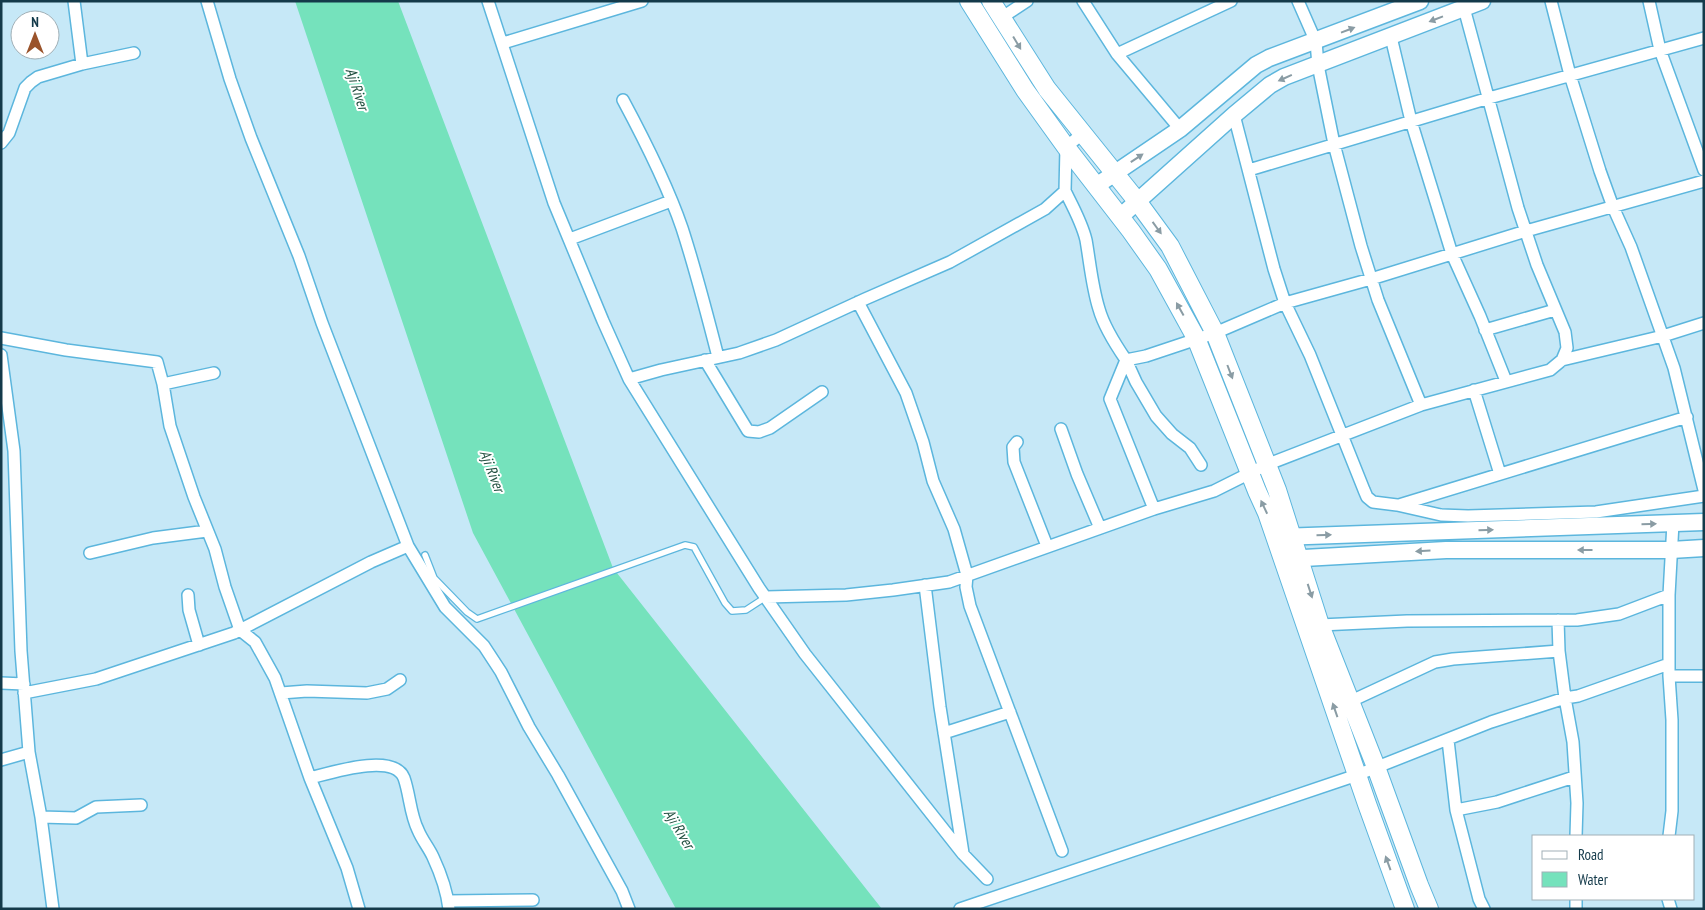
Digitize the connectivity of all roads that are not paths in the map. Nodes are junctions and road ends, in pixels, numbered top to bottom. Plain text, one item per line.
1 (74, 1) edge
2 (207, 1) edge
3 (488, 1) edge
4 (642, 1) edge
5 (969, 1) edge
6 (991, 1) edge
7 (1027, 1) edge
8 (1083, 1) edge
9 (1231, 1) edge
10 (1298, 1) edge
11 (1420, 1) edge
12 (1482, 1) edge
13 (1552, 1) edge
14 (1649, 1) edge
15 (1464, 8) junction
16 (1002, 18) junction
17 (1391, 37) junction
18 (1704, 38) edge
19 (1316, 42) junction
20 (503, 43) junction
21 (1660, 50) junction
22 (134, 53) dead end
23 (1117, 54) junction
24 (82, 64) junction
25 (1318, 65) junction
26 (1570, 75) junction
27 (1489, 98) junction
28 (623, 100) dead end
29 (1234, 115) junction
30 (1411, 121) junction
31 (1180, 129) junction
32 (1082, 134) junction
33 (1, 143) edge
34 (1334, 144) junction
35 (1066, 147) junction
36 (1249, 170) junction
37 (1704, 170) edge
38 (1114, 174) junction
39 (1704, 181) edge
40 (1096, 186) junction
41 (1065, 190) junction
42 (671, 201) junction
43 (1137, 201) junction
44 (1613, 207) junction
45 (1120, 217) junction
46 (1526, 231) junction
47 (570, 239) junction
48 (1452, 254) junction
49 (1372, 279) junction
50 (858, 302) junction
51 (1285, 303) junction
52 (1555, 310) junction
53 (1704, 323) edge
54 (1485, 330) junction
55 (1215, 333) junction
56 (1663, 336) junction
57 (1, 338) edge
58 (1196, 338) junction
59 (1, 355) edge
60 (718, 357) junction
61 (705, 360) junction
62 (1126, 360) junction
63 (1562, 360) junction
64 (214, 373) dead end
65 (629, 379) junction
66 (1506, 381) junction
67 (163, 384) junction
68 (1474, 390) junction
69 (822, 392) dead end
70 (1422, 404) junction
71 (1687, 417) junction
72 (1061, 428) dead end
73 (1341, 435) junction
74 (1017, 442) dead end
75 (1201, 465) dead end
76 (1266, 465) junction
77 (14, 472) junction
78 (1, 474) edge
79 (1250, 474) junction
80 (1500, 474) junction
81 (1704, 490) edge
82 (1704, 496) edge
83 (1397, 505) junction
84 (1154, 509) junction
85 (1704, 522) edge
86 (1673, 523) junction
87 (1100, 528) junction
88 (207, 531) junction
89 (1284, 537) junction
90 (408, 546) junction
91 (1047, 546) junction
92 (1704, 548) edge
93 (1671, 550) junction
94 (90, 553) dead end
95 (425, 555) dead end
96 (1291, 559) junction
97 (967, 575) junction
98 (925, 586) junction
99 (188, 595) dead end
100 (1669, 595) junction
101 (766, 597) junction
102 (1558, 620) junction
103 (1320, 624) junction
104 (240, 630) junction
105 (199, 645) junction
106 (1559, 651) junction
107 (1669, 664) junction
108 (1669, 676) junction
109 (1704, 676) edge
110 (400, 680) dead end
111 (1, 683) edge
112 (24, 688) junction
113 (281, 694) junction
114 (1565, 698) junction
115 (1349, 702) junction
116 (1010, 712) junction
117 (944, 733) junction
118 (1448, 740) junction
119 (29, 752) junction
120 (1, 760) edge
121 (1376, 768) junction
122 (1357, 775) junction
123 (1574, 777) junction
124 (310, 778) junction
125 (141, 805) dead end
126 (1456, 810) junction
127 (41, 817) junction
128 (1576, 835) edge
129 (1669, 835) edge
130 (1062, 851) dead end
131 (963, 854) junction
132 (987, 879) dead end
133 (533, 900) dead end
134 (448, 905) edge
135 (53, 909) edge
136 (359, 909) edge
137 (629, 909) edge
138 (960, 909) edge
139 (1405, 909) edge
140 (1429, 909) edge
141 (1484, 909) edge

1 - 24 street
2 - 90 street
3 - 20 street
4 - 20 street
5 - 35 main road
6 - 16 main road
7 - 16 street
8 - 23 street
9 - 23 street
10 - 19 street
19 -> 11 street
12 - 15 street
13 - 26 street
14 - 21 street
15 -> 17 street
15 - 27 street
16 -> 32 main road
17 - 25 street
17 - 30 street
18 - 21 street
19 - 25 street
19 - 31 street
20 - 47 street
21 - 26 street
21 - 37 street
22 - 24 street
23 - 31 street
24 - 33 street
25 -> 29 street
25 - 34 street
26 - 27 street
26 - 44 street
27 - 30 street
27 - 46 street
28 - 42 street
29 - 36 street
29 - 43 street
30 - 34 street
30 - 48 street
38 -> 31 street
32 - 35 street
32 - 38 main road
34 - 36 street
34 - 49 street
35 - 40 main road
35 - 41 street
36 - 51 street
38 - 40 street
38 - 43 main road
39 - 44 street
40 - 45 main road
41 - 50 street
41 - 62 street
42 - 47 street
42 - 60 street
43 - 45 street
43 -> 55 main road
44 - 46 street
44 - 56 street
58 -> 45 main road
46 - 48 street
46 - 52 street
47 - 65 street
48 - 49 street
48 - 54 street
49 - 51 street
49 - 70 street
50 - 60 street
50 - 97 street
51 - 55 street
51 - 73 street
52 - 54 street
52 - 63 street
53 - 56 street
54 - 66 street
55 - 58 street
55 -> 76 main road
56 - 63 street
56 - 71 street
57 - 67 street
58 - 62 street
58 - 79 main road
59 - 77 street
60 - 61 street
61 - 65 street
61 - 69 street
62 - 75 street
62 - 84 street
63 - 66 street
64 - 67 street
65 - 101 street
66 - 68 street
67 - 88 street
68 - 70 street
68 - 80 street
70 - 73 street
71 - 80 street
71 - 81 street
72 - 87 street
73 - 76 street
73 - 83 street
74 - 91 street
76 - 79 street
76 - 89 main road
77 - 78 street
77 - 112 street
79 - 84 street
89 -> 79 main road
80 - 83 street
82 - 83 street
84 - 87 street
85 - 86 street
89 -> 86 street
86 - 93 street
87 - 91 street
88 - 94 street
88 - 104 street
89 - 96 main road
90 - 104 street
90 - 137 street
91 - 97 street
92 - 93 street
93 -> 96 street
93 - 100 street
95 - 101 lane
96 -> 103 main road
122 -> 96 main road
97 - 98 street
97 - 116 street
98 - 101 street
98 - 117 street
99 - 105 street
100 - 102 street
100 - 107 street
101 - 131 street
102 - 103 street
102 - 106 street
103 - 115 main road
104 - 105 street
104 - 113 street
105 - 112 street
106 - 114 street
106 - 115 street
107 - 108 street
107 - 114 street
108 - 109 street
108 - 129 street
110 - 113 street
111 - 112 street
112 - 119 street
113 - 124 street
114 - 118 street
114 - 123 street
115 - 121 main road
116 - 117 street
116 - 130 street
117 - 131 street
118 - 121 street
118 - 126 street
119 - 120 street
119 - 127 street
121 - 122 street
121 - 140 main road
122 - 138 street
139 -> 122 main road
123 - 126 street
123 - 128 street
124 - 134 street
124 - 136 street
125 - 127 street
126 - 141 street
127 - 135 street
131 - 132 street
133 - 134 street

